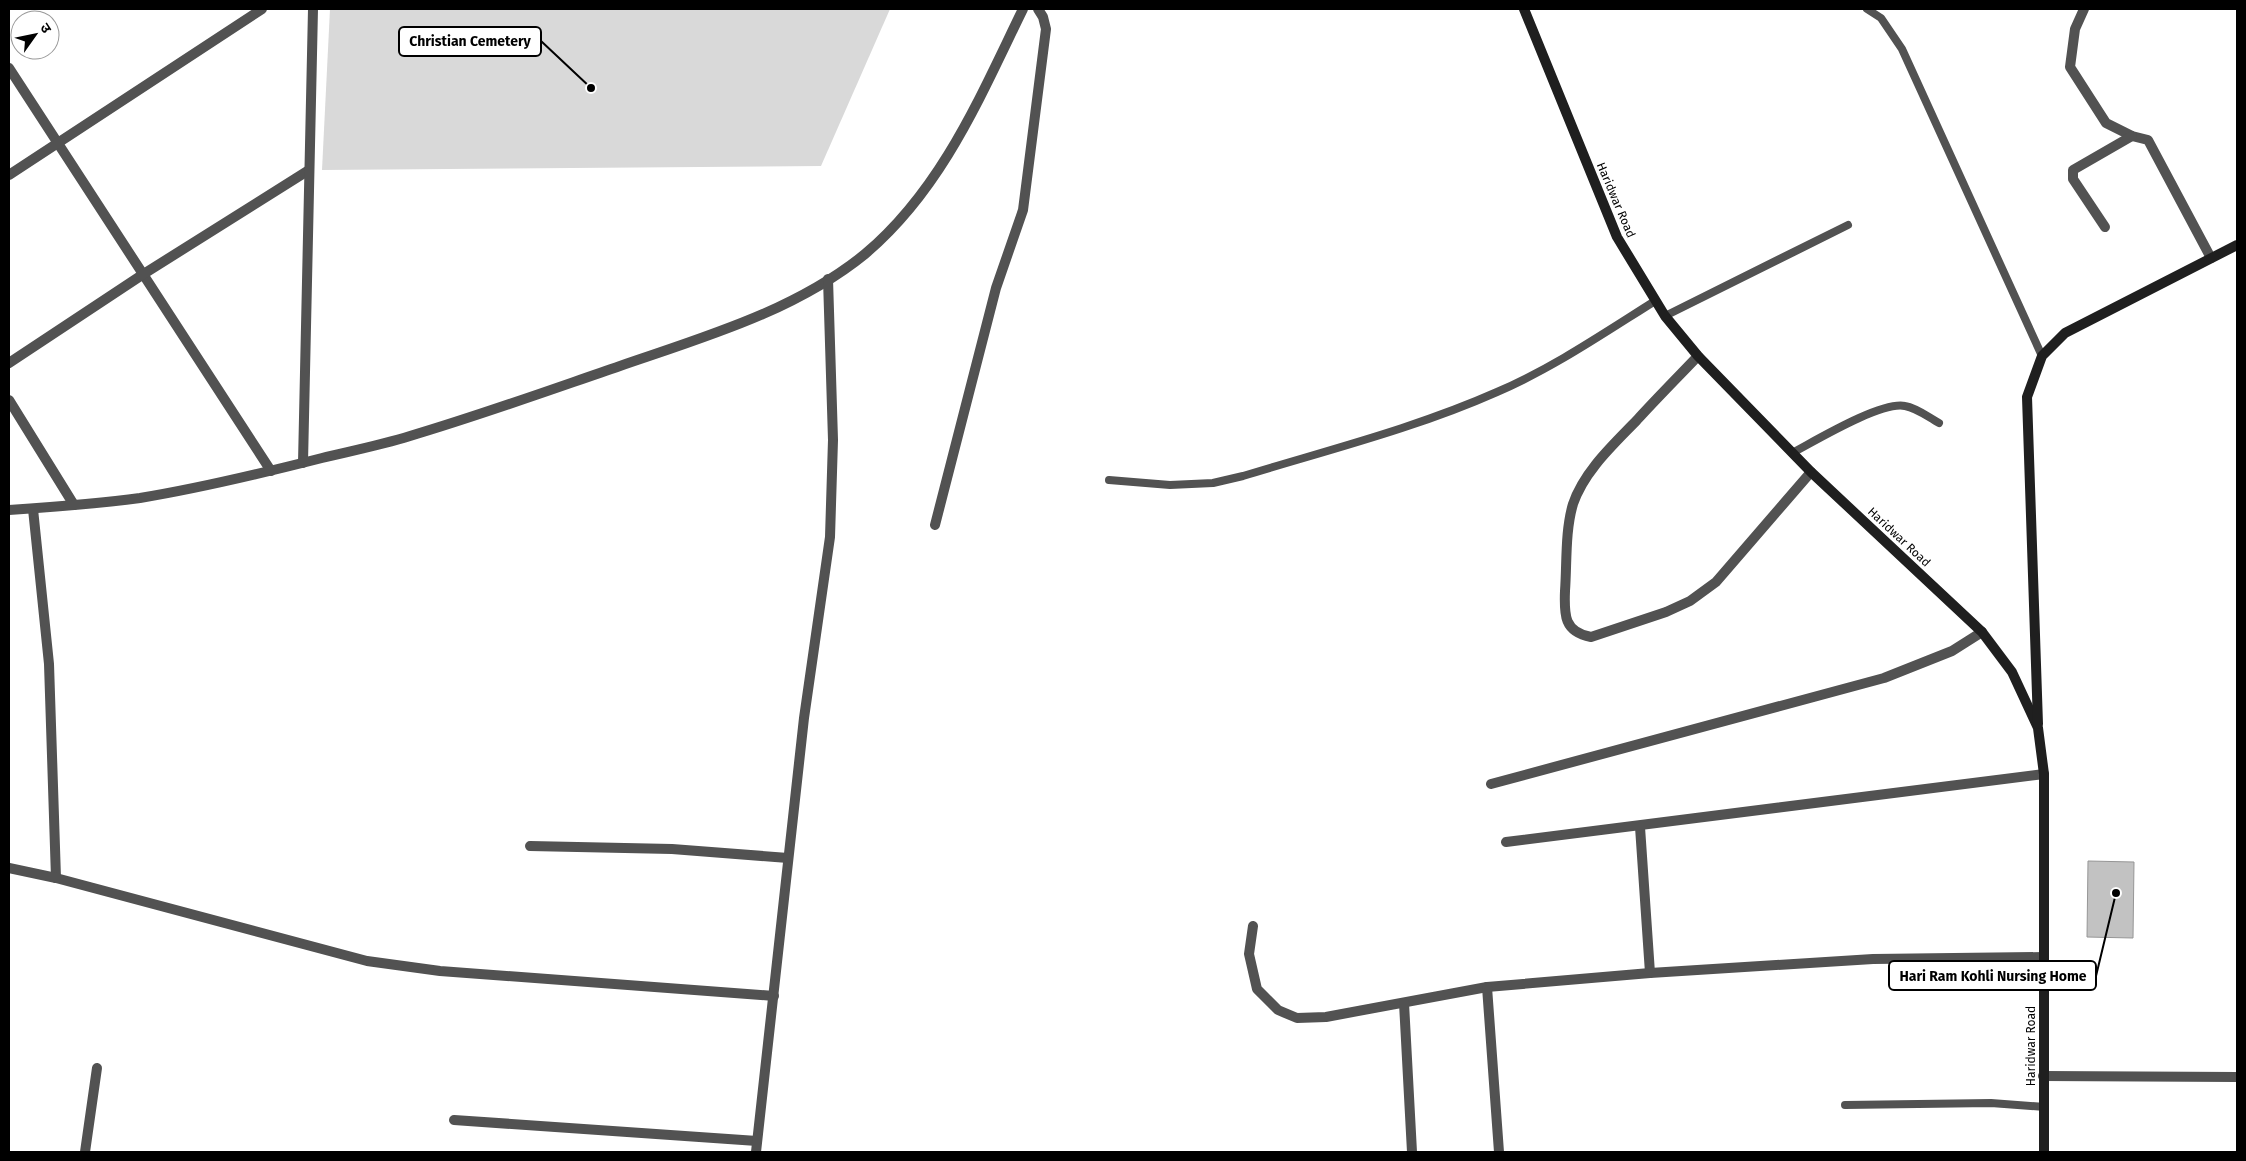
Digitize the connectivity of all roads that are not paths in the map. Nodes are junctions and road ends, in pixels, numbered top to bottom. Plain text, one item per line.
1 (262, 9) edge
2 (313, 9) edge
3 (1023, 9) edge
4 (1038, 9) edge
5 (1524, 9) edge
6 (1867, 9) edge
7 (2084, 9) edge
8 (9, 68) edge
9 (2132, 136) junction
10 (56, 143) junction
11 (308, 170) junction
12 (9, 175) edge
13 (1848, 225) dead end
14 (2105, 227) dead end
15 (2237, 244) edge
16 (2211, 258) junction
17 (142, 275) junction
18 (828, 279) junction
19 (1655, 301) junction
20 (1665, 316) junction
21 (1698, 356) junction
22 (2042, 356) junction
23 (9, 363) edge
24 (9, 400) edge
25 (1939, 423) dead end
26 (1792, 453) junction
27 (303, 463) junction
28 (271, 471) junction
29 (1811, 472) junction
30 (1108, 480) dead end
31 (74, 505) junction
32 (33, 509) junction
33 (9, 510) edge
34 (935, 525) dead end
35 (1982, 632) junction
36 (2038, 728) junction
37 (2044, 774) junction
38 (1491, 784) dead end
39 (1640, 827) junction
40 (1506, 842) dead end
41 (530, 846) dead end
42 (788, 858) junction
43 (9, 868) edge
44 (56, 878) junction
45 (1252, 926) dead end
46 (2044, 957) junction
47 (1650, 973) junction
48 (1487, 987) junction
49 (774, 996) junction
50 (1404, 1003) junction
51 (97, 1068) dead end
52 (2043, 1076) junction
53 (2237, 1077) edge
54 (1845, 1105) dead end
55 (2045, 1106) junction
56 (454, 1120) dead end
57 (757, 1141) junction
58 (85, 1152) edge
59 (756, 1152) edge
60 (1412, 1152) edge
61 (1499, 1152) edge
62 (2044, 1152) edge

1 - 10 street
2 - 11 street
3 - 18 street
4 - 34 street
5 - 19 main road, Haridwar Road
6 - 22 lane
7 - 9 street
8 - 10 street
9 - 14 street
9 - 16 street
10 - 12 street
10 - 17 street
11 - 17 street
11 - 27 street
13 - 20 lane
15 - 16 main road
16 - 22 main road
17 - 23 street
17 - 28 street
18 - 27 street
18 - 42 street
19 - 20 main road, Haridwar Road
19 - 30 lane
20 - 21 main road, Haridwar Road
21 - 26 main road, Haridwar Road
21 - 29 street
22 - 36 main road
24 - 31 street
25 - 26 lane
26 - 29 main road, Haridwar Road
27 - 28 street
28 - 31 street
29 - 35 main road, Haridwar Road
31 - 32 street
32 - 33 street
32 - 44 street
35 - 36 main road, Haridwar Road
35 - 38 street
36 - 37 main road, Haridwar Road
37 - 39 street
37 - 46 main road, Haridwar Road
39 - 40 street
39 - 47 street
41 - 42 street
42 - 49 street
43 - 44 street
44 - 49 street
45 - 50 street
46 - 47 street
46 - 52 main road, Haridwar Road
47 - 48 street
48 - 50 street
48 - 61 street
49 - 57 street
50 - 60 street
51 - 58 street
52 - 53 street
52 - 55 main road, Haridwar Road
54 - 55 lane
55 - 62 main road, Haridwar Road
56 - 57 street
57 - 59 street

